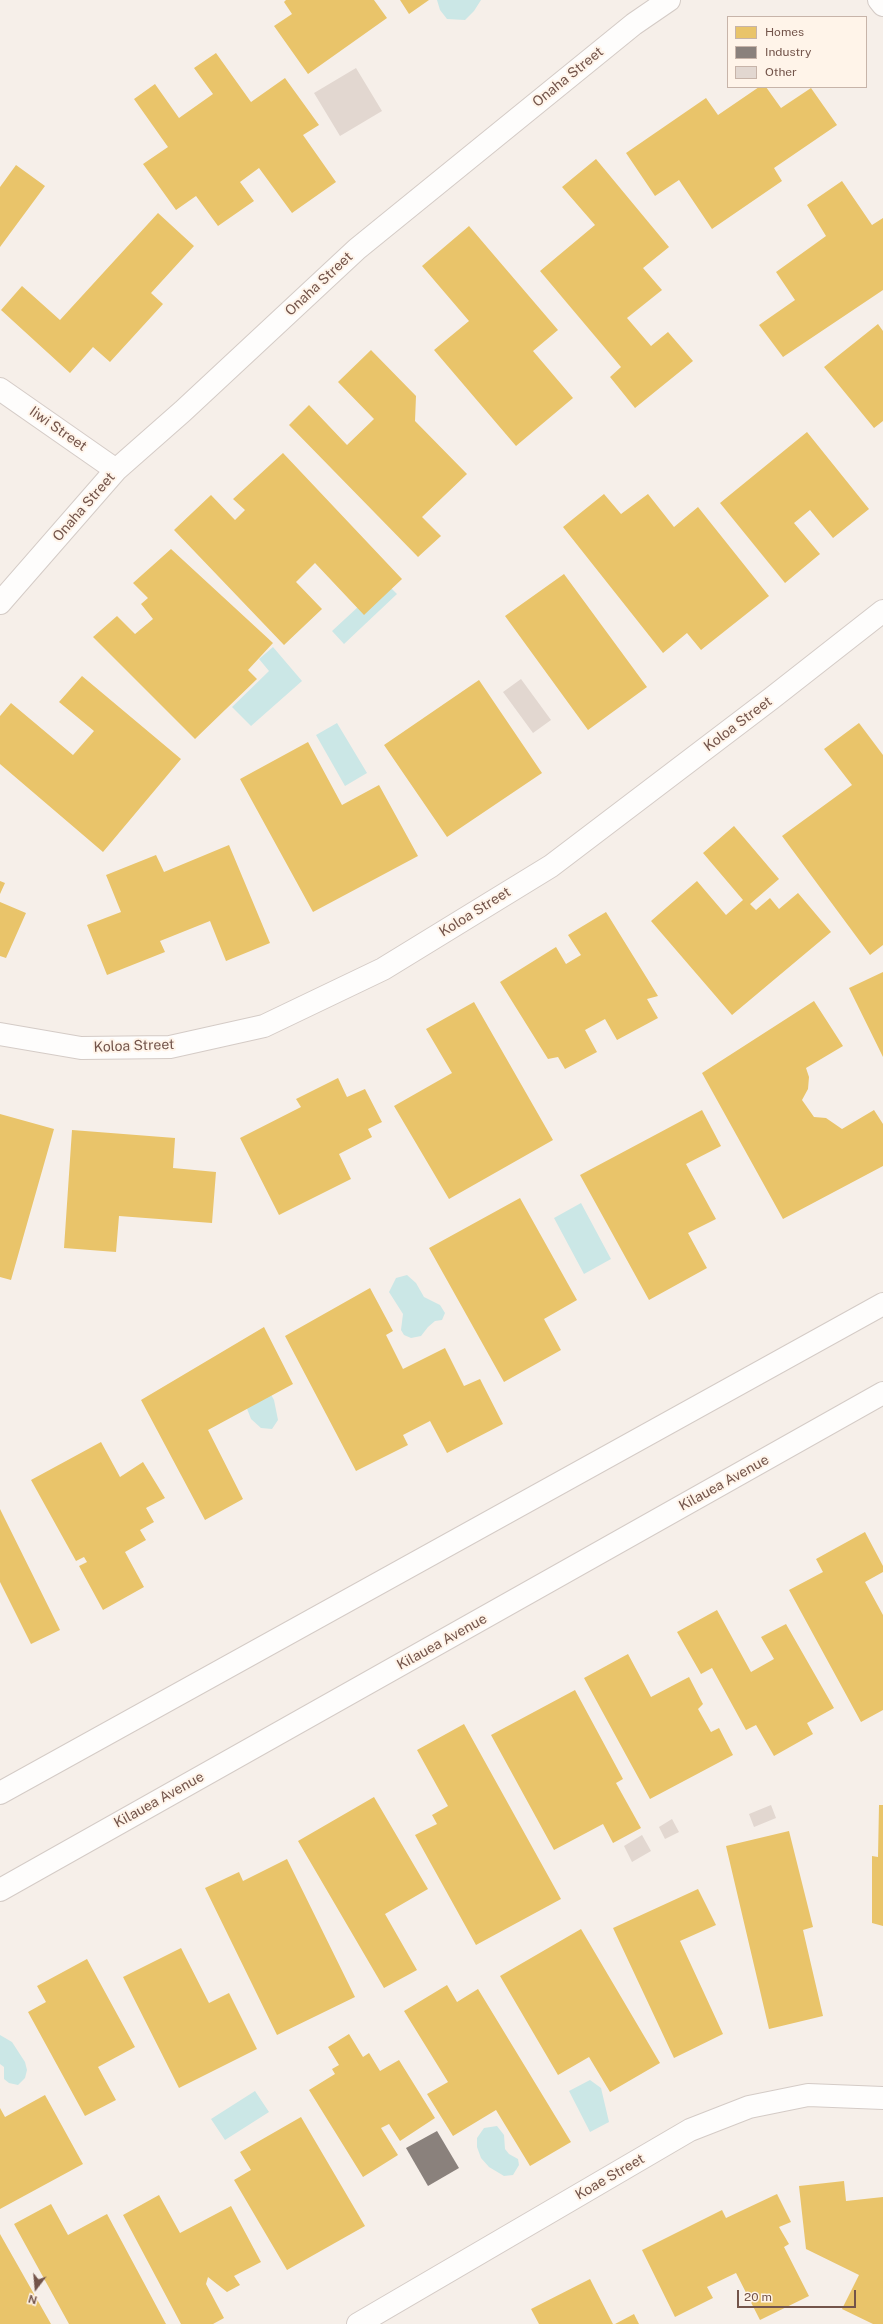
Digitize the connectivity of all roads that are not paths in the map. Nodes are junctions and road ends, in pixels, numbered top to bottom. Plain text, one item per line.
1 (669, 0) edge
2 (879, 0) edge
3 (883, 5) edge
4 (0, 389) edge
5 (116, 470) junction
6 (0, 602) edge
7 (883, 611) edge
8 (0, 1034) edge
9 (883, 1304) edge
10 (883, 1393) edge
11 (0, 1793) edge
12 (0, 1890) edge
13 (883, 2098) edge
14 (358, 2324) edge

1 - 5 street, Onaha Street
2 - 3 street
4 - 5 street, Iiwi Street
5 - 6 street, Onaha Street
7 - 8 street, Koloa Street
9 - 11 street
10 - 12 street, Kilauea Avenue
13 - 14 street, Koae Street

